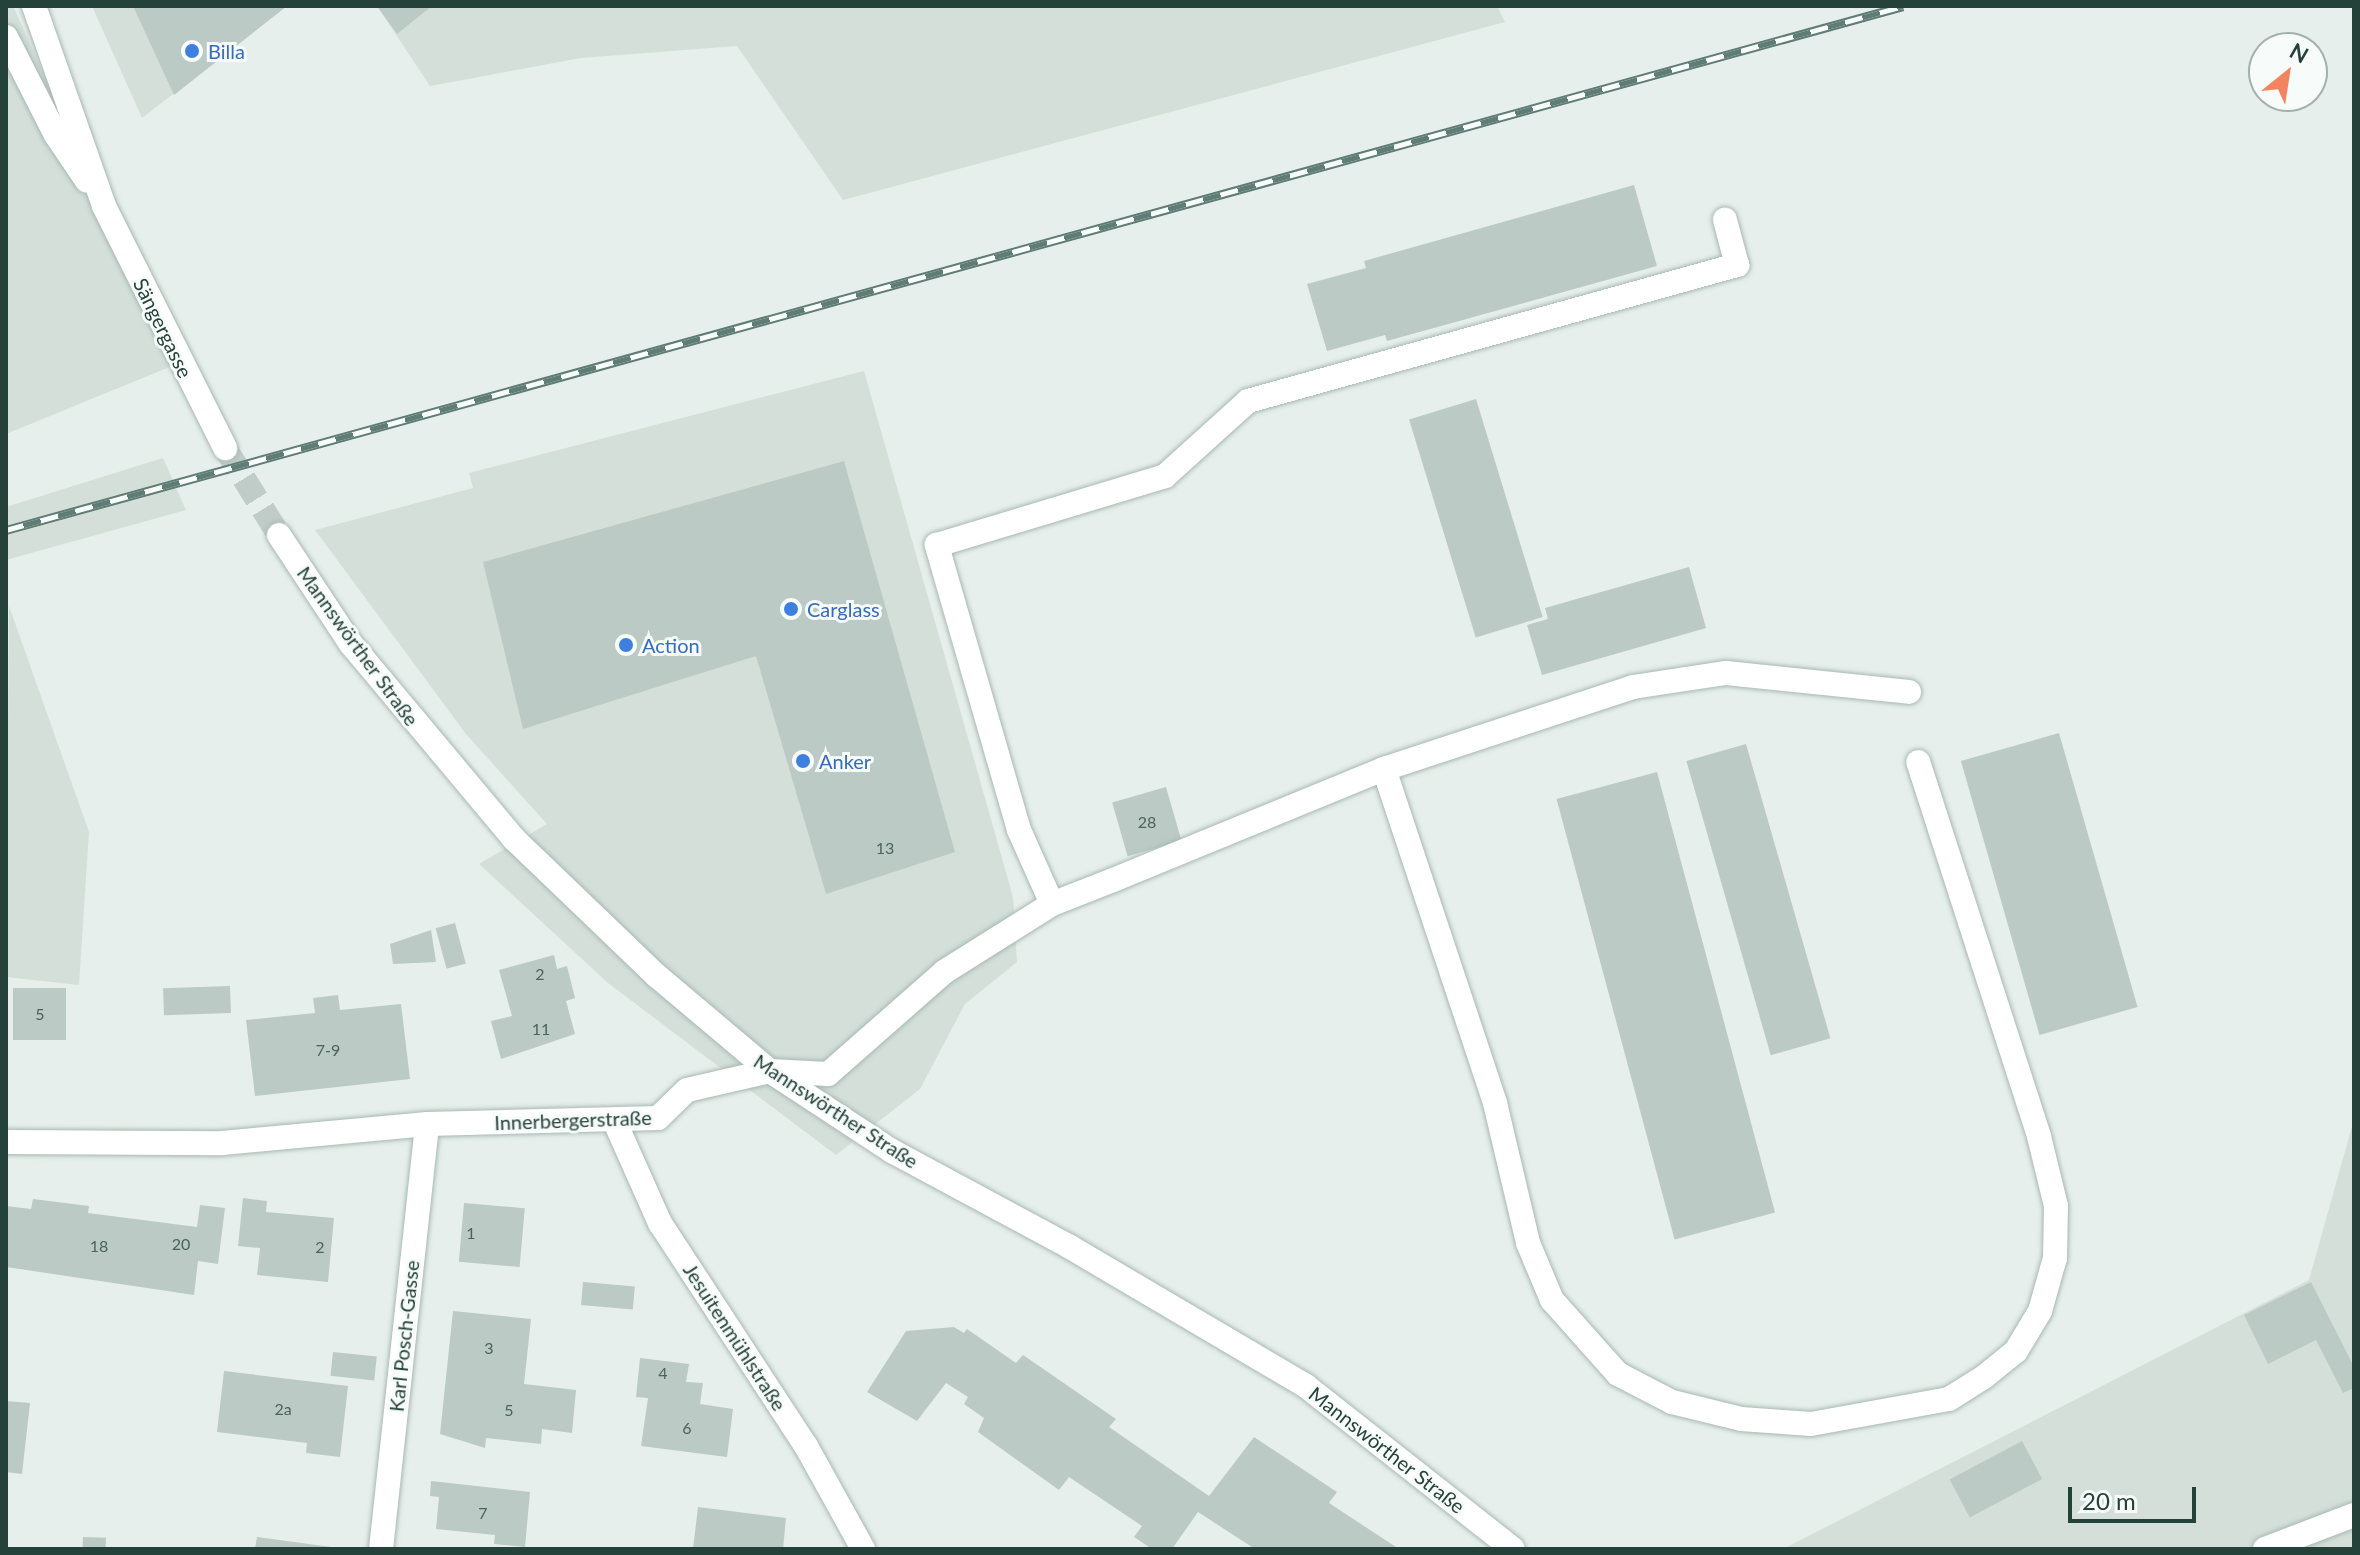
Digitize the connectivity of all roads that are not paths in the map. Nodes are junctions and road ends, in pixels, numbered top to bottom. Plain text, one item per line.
1 (34, 6) edge
2 (6, 37) edge
3 (104, 206) junction
4 (1725, 220) dead end
5 (225, 448) tunnel mouth
6 (279, 535) tunnel mouth
7 (1909, 692) dead end
8 (1918, 762) dead end
9 (1384, 769) junction
10 (1052, 904) junction
11 (770, 1071) junction
12 (615, 1122) junction
13 (427, 1124) junction
14 (6, 1142) edge
15 (2354, 1515) edge
16 (381, 1549) edge
17 (863, 1549) edge
18 (1513, 1549) edge
19 (2265, 1549) edge

1 - 3 main road, Sängergasse
2 - 3 main road, Sängergasse
3 - 5 main road, Sängergasse
4 - 10 main road
6 - 11 main road, Mannswörther Straße
7 - 9 main road, Innerbergerstraße
8 - 9 main road
9 - 10 main road, Innerbergerstraße
10 - 11 main road, Innerbergerstraße
11 - 12 main road, Innerbergerstraße
11 - 18 main road, Mannswörther Straße
12 - 13 main road, Innerbergerstraße
12 - 17 main road, Jesuitenmühlstraße
13 - 14 main road, Innerbergerstraße
13 - 16 main road, Karl Posch-Gasse
15 - 19 main road

